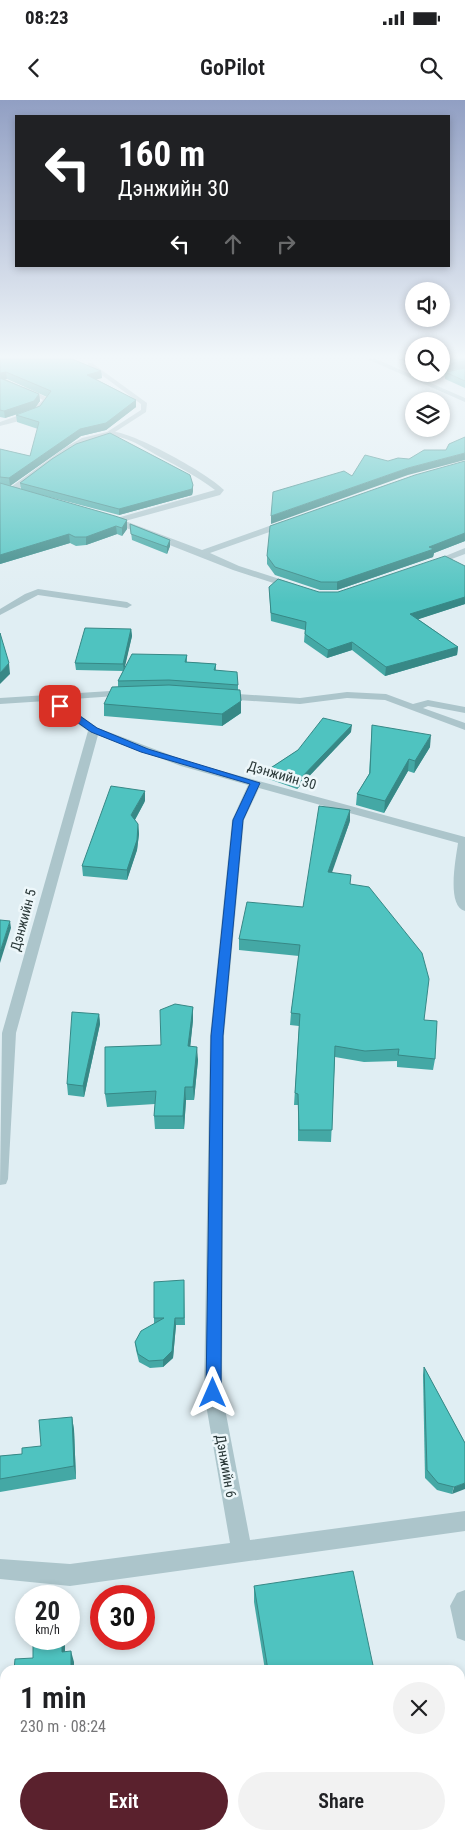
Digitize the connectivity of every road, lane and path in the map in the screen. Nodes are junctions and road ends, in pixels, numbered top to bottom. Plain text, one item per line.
1 (84, 440) edge
2 (137, 440) edge
3 (0, 488) edge
4 (11, 491) junction
5 (20, 493) edge
6 (101, 515) edge
7 (119, 520) junction
8 (293, 521) edge
9 (465, 551) edge
10 (202, 552) junction
11 (419, 568) edge
12 (304, 590) edge
13 (127, 605) dead end
14 (0, 612) edge
15 (141, 693) edge
16 (213, 695) edge
17 (47, 697) junction
18 (0, 701) edge
19 (415, 707) junction
20 (465, 710) edge
21 (465, 727) edge
22 (94, 730) junction
23 (255, 783) junction
24 (465, 841) edge
25 (465, 907) edge
26 (0, 1179) edge
27 (465, 1521) edge
28 (242, 1553) junction
29 (0, 1568) edge
30 (465, 1601) edge
31 (465, 1630) edge

1 - 4 street
2 - 7 street
3 - 4 street
4 - 5 street
6 - 7 street
7 - 10 street
8 - 10 street
9 - 11 street
10 - 12 street
13 - 14 street
15 - 17 street
16 - 19 street
17 - 18 street
17 - 22 street
19 - 20 street
19 - 21 street
22 - 23 street, Дэнжийн 30
22 - 26 street, Дэнжийн 5
23 - 24 street, Дэнжийн 30
23 - 28 street, Дэнжийн 6
24 - 25 street
27 - 28 street
28 - 29 street
30 - 31 street

